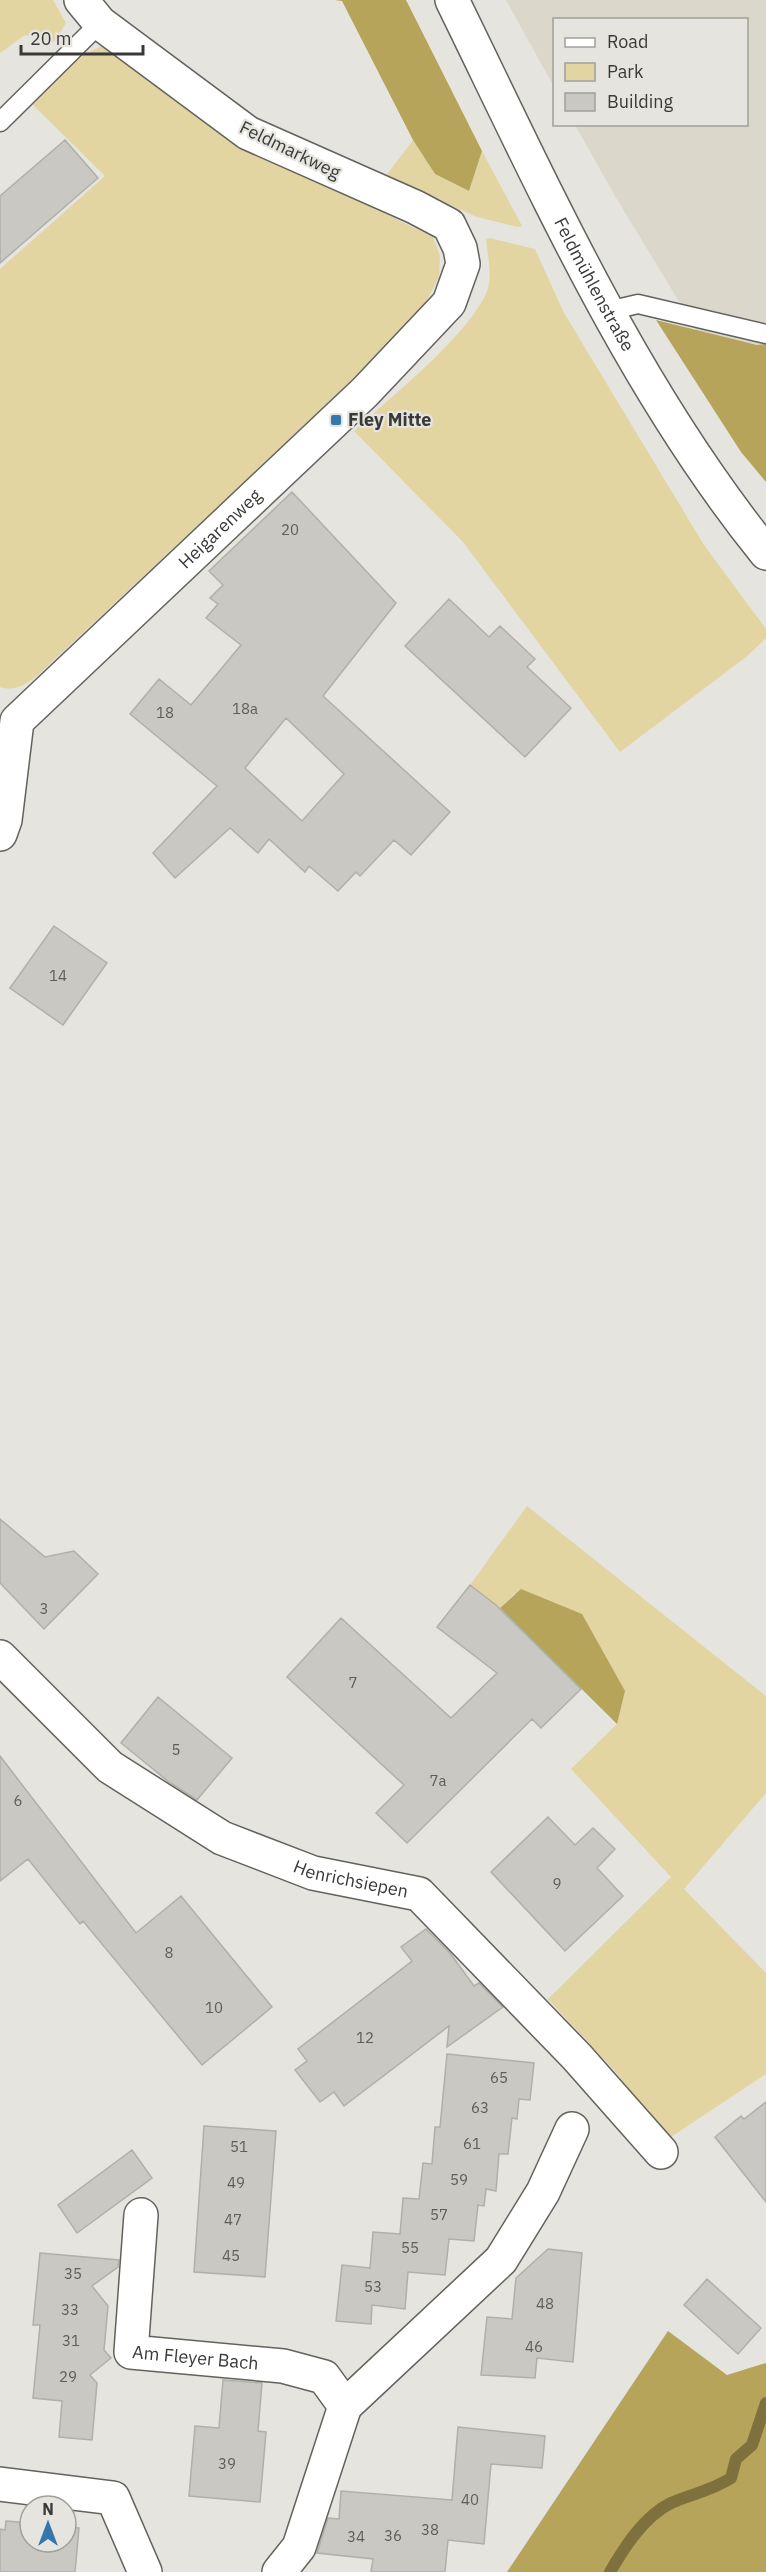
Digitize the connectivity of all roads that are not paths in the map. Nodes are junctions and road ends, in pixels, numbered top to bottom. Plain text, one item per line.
1 (452, 0) edge
2 (90, 11) edge
3 (0, 122) edge
4 (454, 234) joint
5 (608, 311) junction
6 (766, 334) edge
7 (766, 553) edge
8 (8, 717) edge
9 (0, 834) edge
10 (0, 1657) edge
11 (572, 2129) dead end
12 (661, 2152) dead end
13 (141, 2215) dead end
14 (345, 2406) junction
15 (0, 2484) edge
16 (145, 2572) edge
17 (279, 2572) edge

1 - 5 street, Feldmühlenstraße
2 - 3 lane
2 - 4 street, Feldmarkweg
4 - 8 street, Heigarenweg
5 - 6 lane
5 - 7 street, Feldmühlenstraße
8 - 9 street, Heigarenweg
10 - 12 street, Henrichsiepen
11 - 14 street
13 - 14 street, Am Fleyer Bach
14 - 17 street
15 - 16 street

